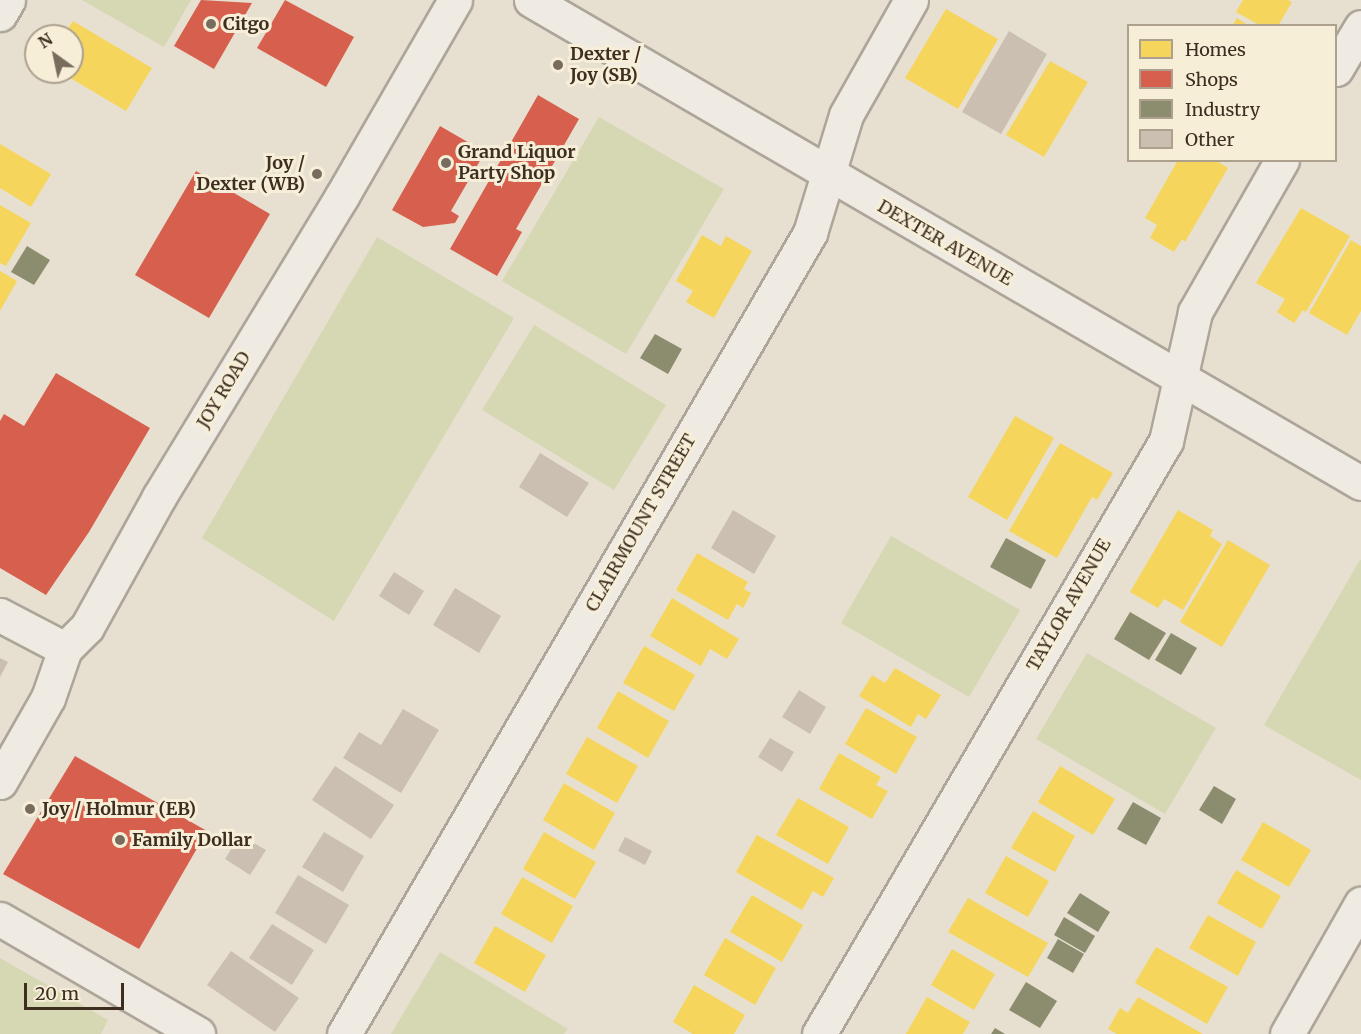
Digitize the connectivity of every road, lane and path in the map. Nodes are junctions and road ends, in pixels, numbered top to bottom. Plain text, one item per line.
1 (8, 0) edge
2 (455, 0) edge
3 (531, 0) edge
4 (911, 0) edge
5 (0, 14) edge
6 (1361, 27) edge
7 (1337, 66) edge
8 (1281, 162) edge
9 (827, 174) junction
10 (1178, 378) junction
11 (1361, 483) edge
12 (0, 615) edge
13 (65, 649) junction
14 (0, 782) edge
15 (1361, 904) edge
16 (0, 919) edge
17 (198, 1034) edge
18 (344, 1034) edge
19 (819, 1034) edge
20 (1287, 1034) edge

1 - 5 street
2 - 13 street, JOY ROAD
3 - 9 street, DEXTER AVENUE
4 - 9 street, CLAIRMOUNT STREET
6 - 7 street
8 - 10 street, TAYLOR AVENUE
9 - 10 street, DEXTER AVENUE
9 - 18 street, CLAIRMOUNT STREET
10 - 11 street, DEXTER AVENUE
10 - 19 street, TAYLOR AVENUE
12 - 13 street
13 - 14 street, JOY ROAD
15 - 20 street
16 - 17 street

